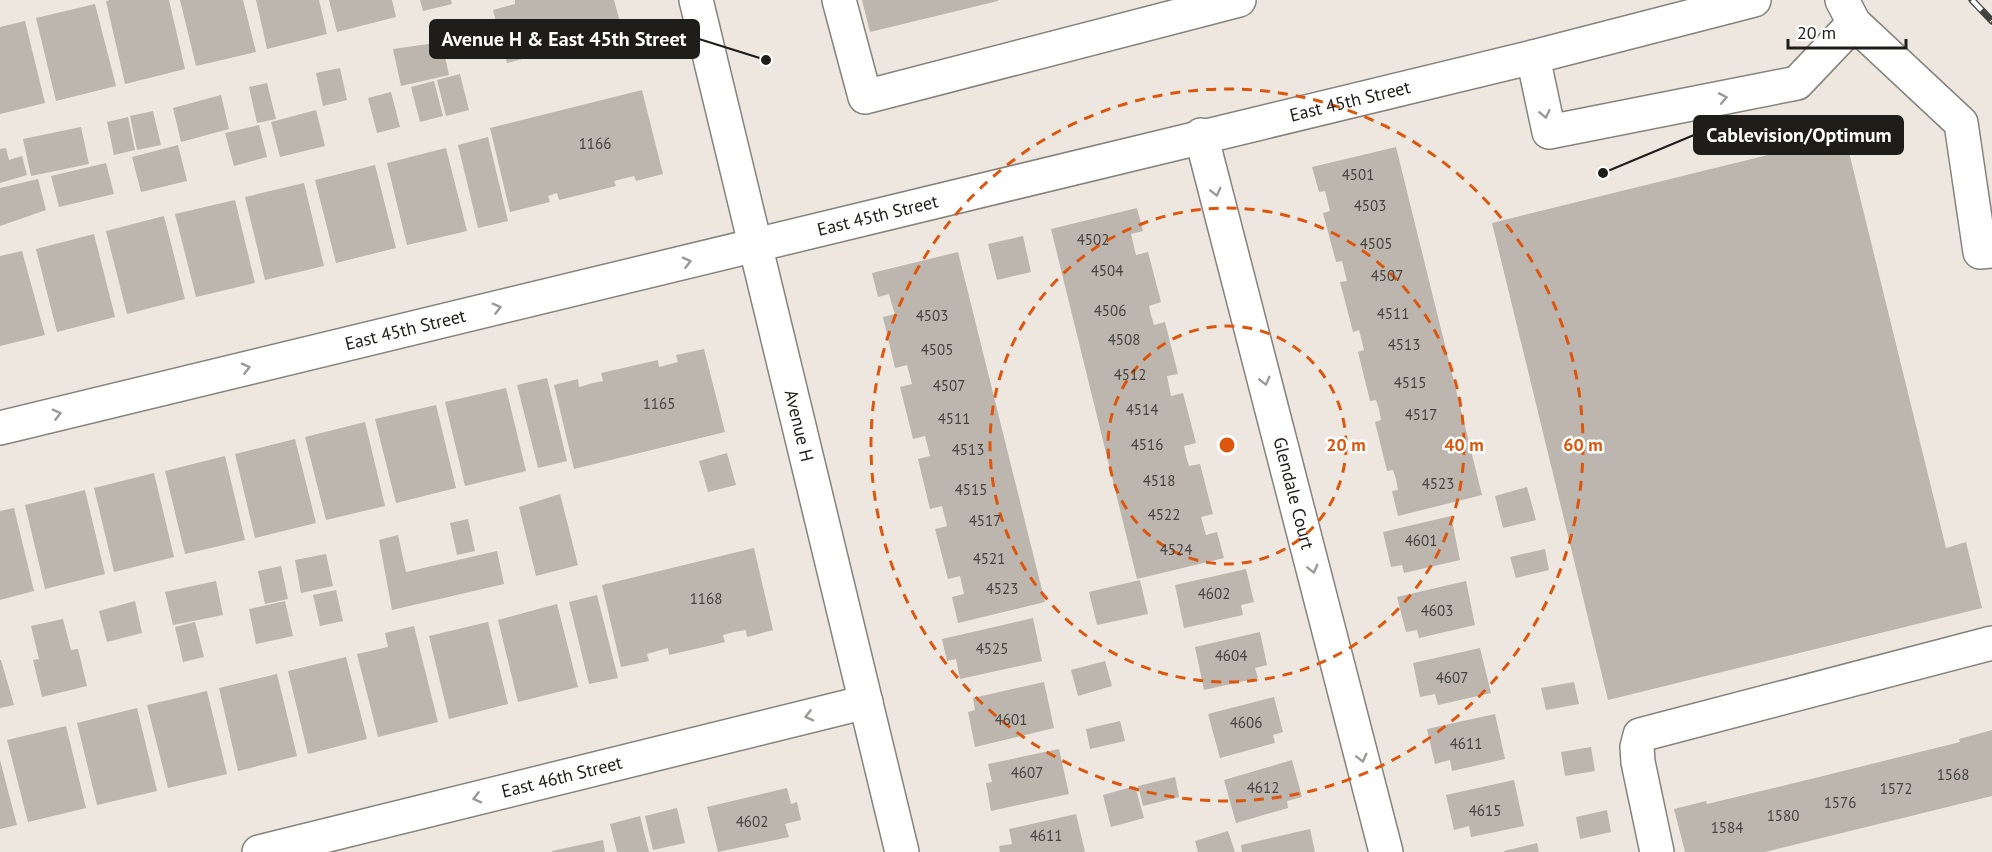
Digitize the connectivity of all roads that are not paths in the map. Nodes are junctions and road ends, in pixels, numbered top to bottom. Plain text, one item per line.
1 (696, 0) edge
2 (839, 0) edge
3 (1239, 0) edge
4 (1754, 0) edge
5 (1848, 11) edge
6 (1533, 57) junction
7 (1201, 135) junction
8 (754, 246) junction
9 (1992, 251) edge
10 (0, 428) edge
11 (1992, 643) edge
12 (866, 702) junction
13 (259, 852) edge
14 (902, 852) edge
15 (1386, 852) edge
16 (1657, 852) edge

1 - 8 street, Avenue H
2 - 3 street
4 - 6 street, East 45th Street
6 -> 5 street
5 - 9 street
6 - 7 street, East 45th Street
7 - 8 street, East 45th Street
7 -> 15 street, Glendale Court
10 -> 8 street, East 45th Street
8 - 12 street, Avenue H
11 - 16 street
12 -> 13 street, East 46th Street
12 - 14 street, Avenue H

